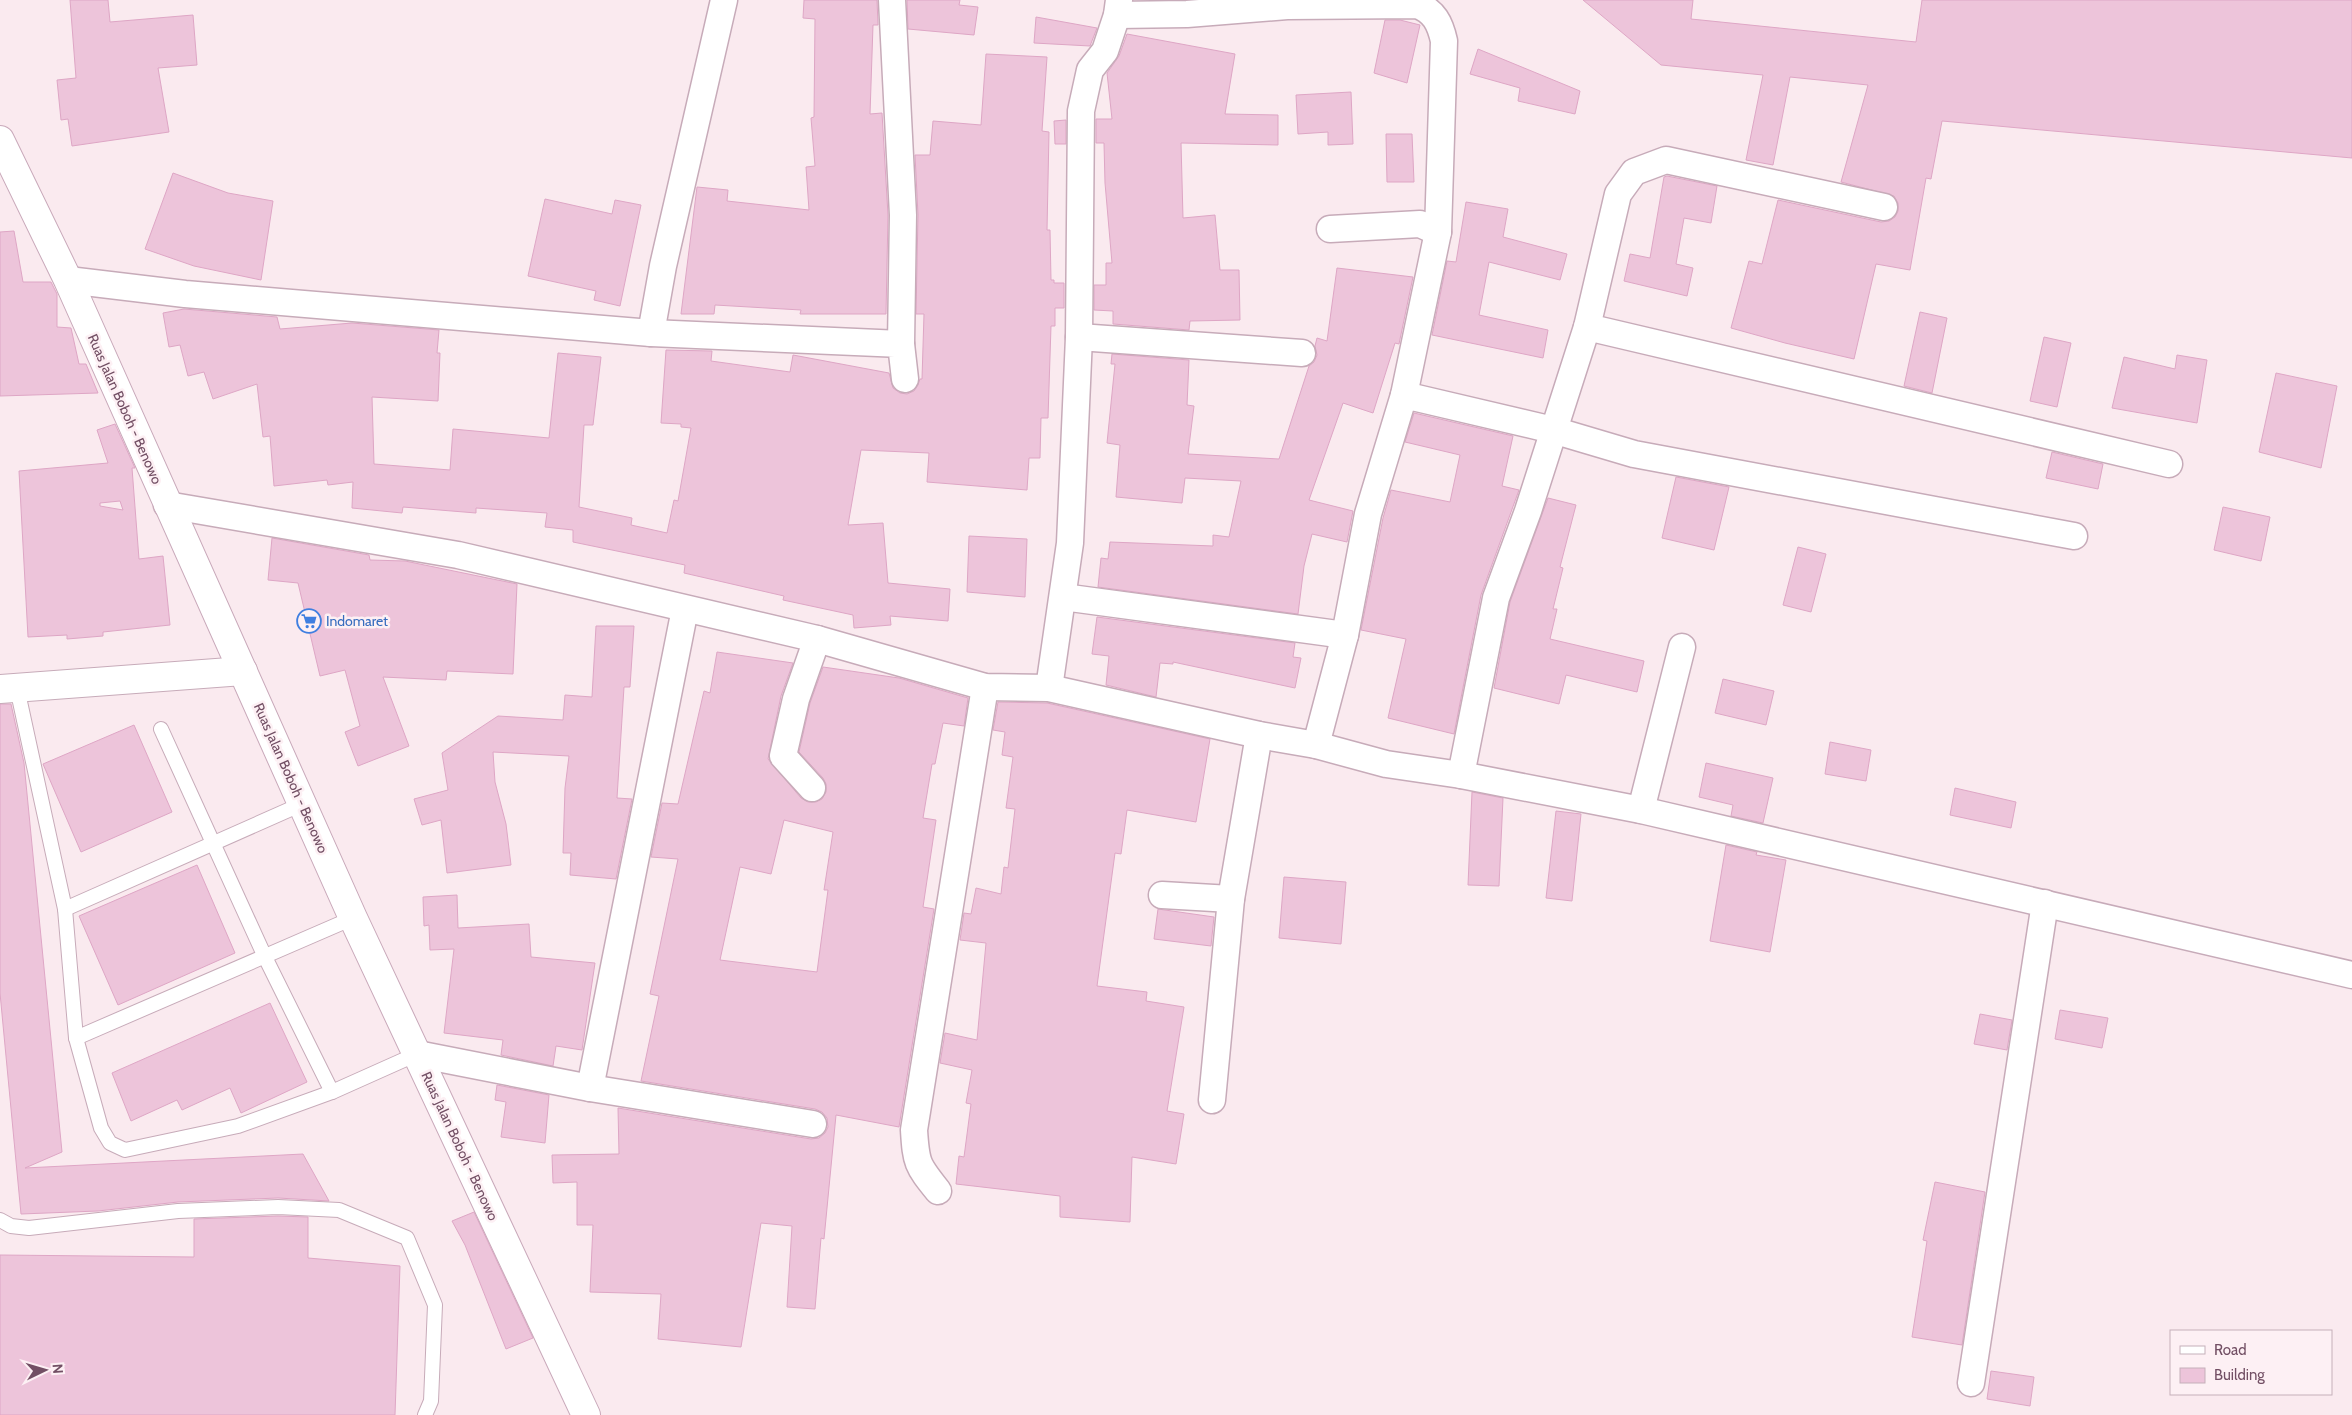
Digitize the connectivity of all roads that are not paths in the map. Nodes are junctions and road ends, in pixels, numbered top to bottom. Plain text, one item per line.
1 (724, 0) edge
2 (892, 0) edge
3 (1118, 7) edge
4 (0, 140) edge
5 (1884, 208) dead end
6 (1330, 229) dead end
7 (1438, 232) junction
8 (68, 280) junction
9 (1587, 327) junction
10 (651, 333) junction
11 (1079, 337) junction
12 (901, 344) junction
13 (1302, 353) dead end
14 (905, 379) dead end
15 (1404, 395) junction
16 (1553, 430) junction
17 (2169, 464) dead end
18 (167, 505) junction
19 (2074, 536) dead end
20 (1063, 597) junction
21 (685, 609) junction
22 (1345, 635) junction
23 (817, 639) junction
24 (1682, 647) dead end
25 (243, 671) junction
26 (985, 687) junction
27 (8, 688) edge
28 (1049, 688) junction
29 (161, 729) dead end
30 (1259, 735) junction
31 (1316, 745) junction
32 (1462, 775) junction
33 (812, 788) dead end
34 (302, 804) junction
35 (1641, 810) junction
36 (214, 845) junction
37 (1162, 895) dead end
38 (1231, 899) junction
39 (2045, 903) junction
40 (64, 910) junction
41 (353, 918) junction
42 (265, 957) junction
43 (2352, 976) edge
44 (76, 1038) junction
45 (417, 1054) junction
46 (590, 1088) junction
47 (332, 1092) junction
48 (1212, 1100) dead end
49 (813, 1124) dead end
50 (938, 1191) dead end
51 (0, 1220) edge
52 (1972, 1383) dead end
53 (425, 1415) edge
54 (586, 1415) edge

1 - 10 street
2 - 12 street
3 - 7 street
3 - 11 street
4 - 8 main road, Ruas Jalan Boboh - Benowo
5 - 9 street
6 - 7 street
7 - 15 street
8 - 10 street
8 - 18 main road, Ruas Jalan Boboh - Benowo
9 - 16 street
9 - 17 street
10 - 12 street
11 - 13 street
11 - 20 street
12 - 14 street
15 - 16 street
15 - 22 street
16 - 19 street
16 - 32 street
18 - 21 street
18 - 25 main road, Ruas Jalan Boboh - Benowo
20 - 22 street
20 - 28 street
21 - 23 street
21 - 46 street
22 - 31 street
23 - 26 street
23 - 33 street
24 - 35 street
25 - 27 main road
25 - 34 main road, Ruas Jalan Boboh - Benowo
26 - 28 street
26 - 50 street
27 - 40 lane
28 - 30 street
29 - 36 lane
30 - 31 street
30 - 38 street
31 - 32 street
32 - 35 street
34 - 36 lane
34 - 41 main road, Ruas Jalan Boboh - Benowo
35 - 39 street
36 - 40 lane
36 - 42 lane
37 - 38 street
38 - 48 street
39 - 43 street
39 - 52 street
40 - 44 lane
41 - 42 lane
41 - 45 main road, Ruas Jalan Boboh - Benowo
42 - 44 lane
42 - 47 lane
44 - 47 lane
45 - 46 street
45 - 47 lane
45 - 54 main road, Ruas Jalan Boboh - Benowo
46 - 49 street
51 - 53 lane

